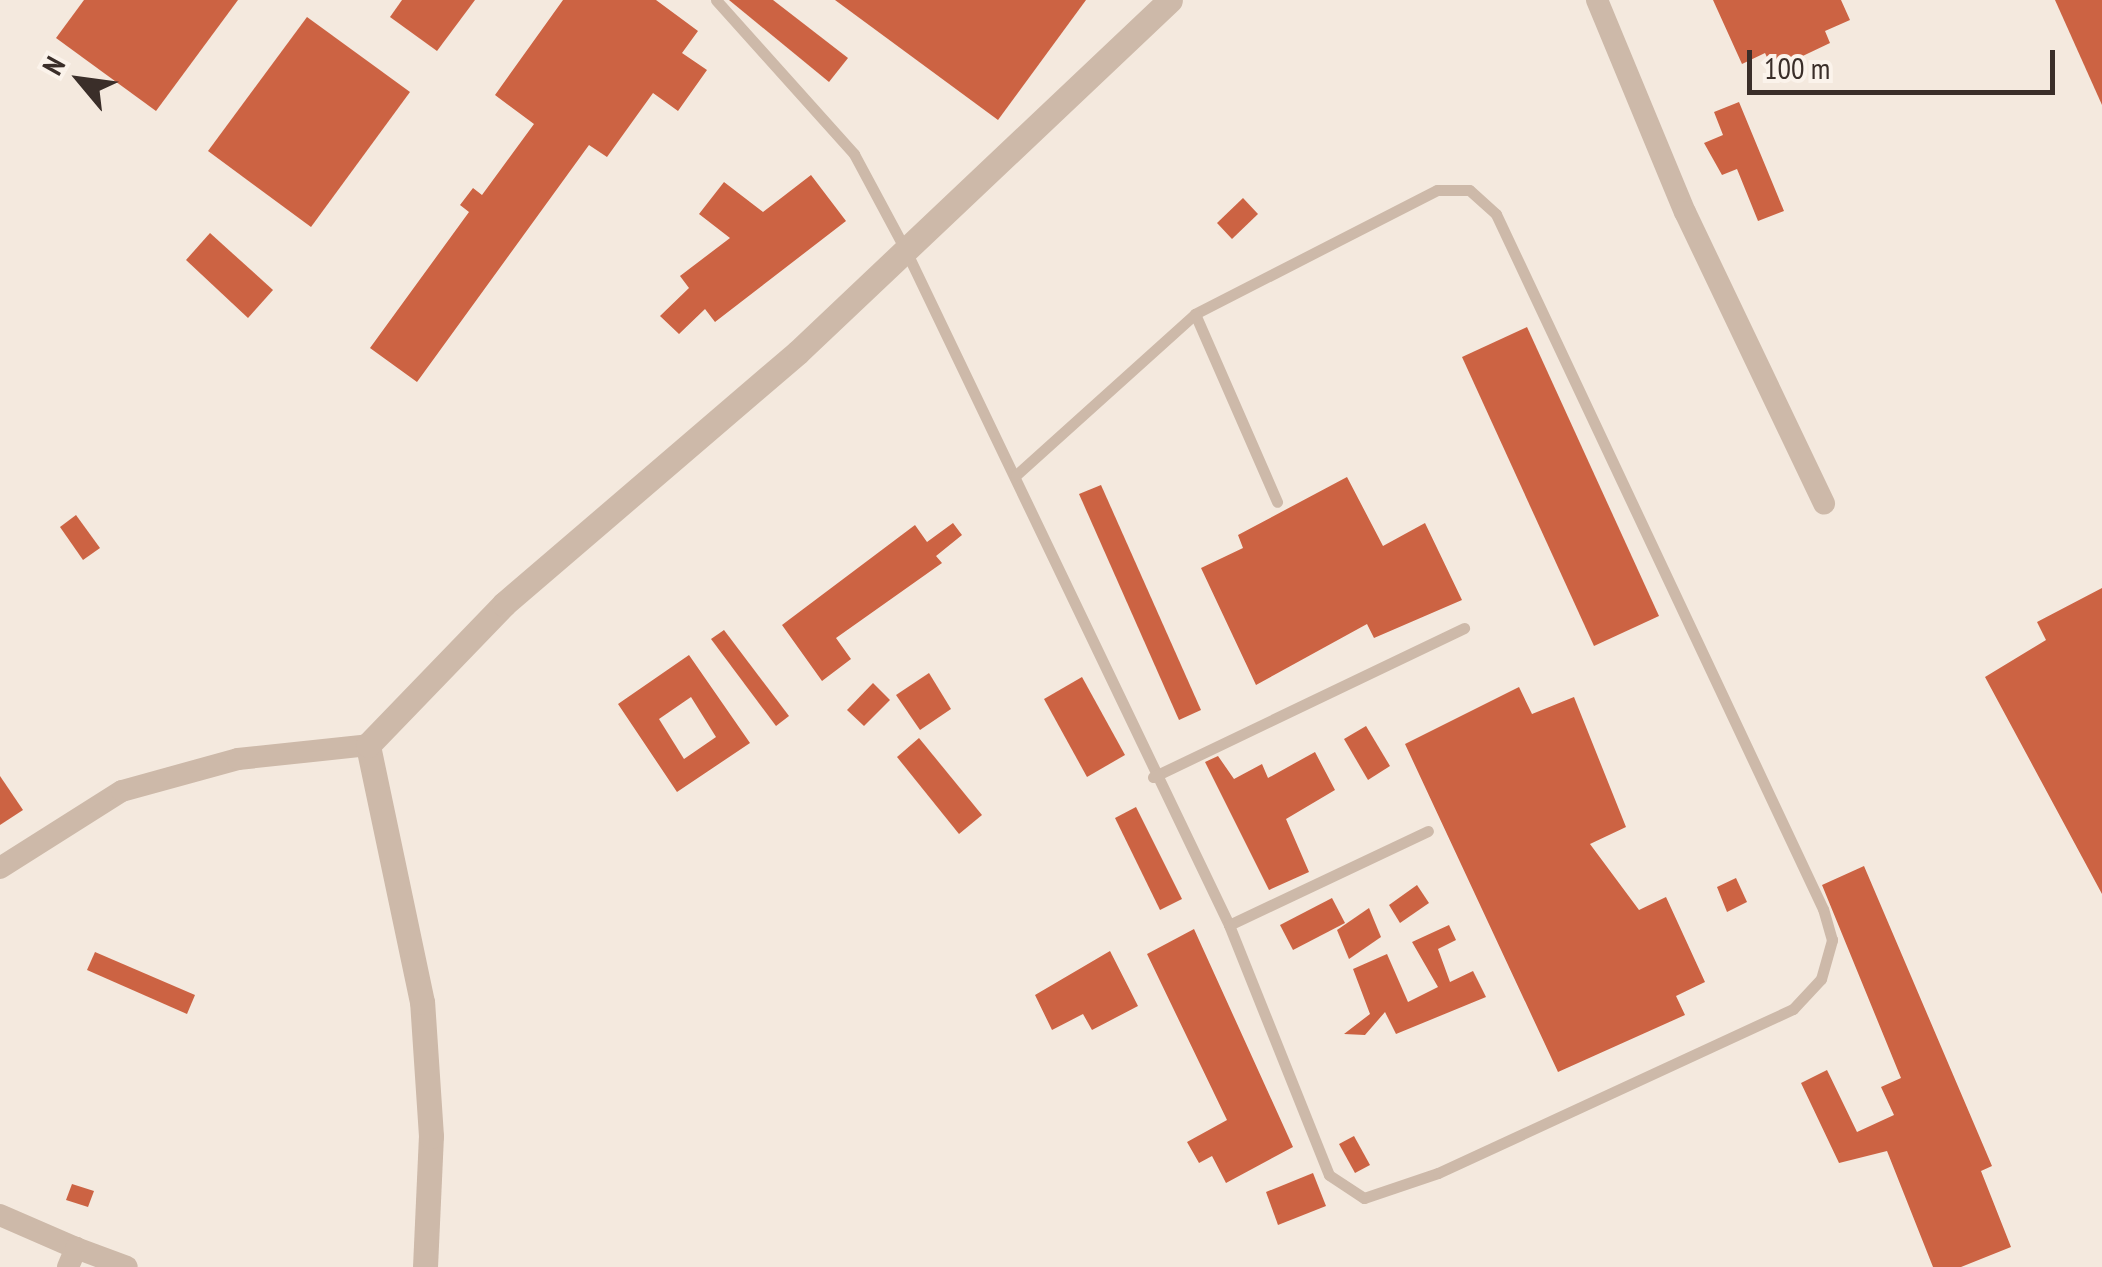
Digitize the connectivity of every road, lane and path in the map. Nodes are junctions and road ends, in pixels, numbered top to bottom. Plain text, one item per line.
1 (716, 0) edge
2 (1170, 0) edge
3 (1597, 0) edge
4 (906, 251) junction
5 (1195, 314) junction
6 (1016, 475) junction
7 (1277, 502) dead end
8 (1824, 504) dead end
9 (1464, 628) dead end
10 (368, 745) junction
11 (1153, 777) junction
12 (1428, 831) dead end
13 (0, 868) edge
14 (1229, 925) junction
15 (0, 1216) edge
16 (72, 1258) edge
17 (127, 1267) edge
18 (425, 1267) edge

1 - 4 lane
2 - 4 street
3 - 8 street
4 - 6 lane
4 - 10 street
5 - 6 lane
5 - 7 lane
5 - 14 lane
6 - 11 lane
9 - 11 lane
10 - 13 street
10 - 18 street
11 - 14 lane
12 - 14 lane
15 - 16 street
16 - 17 street

